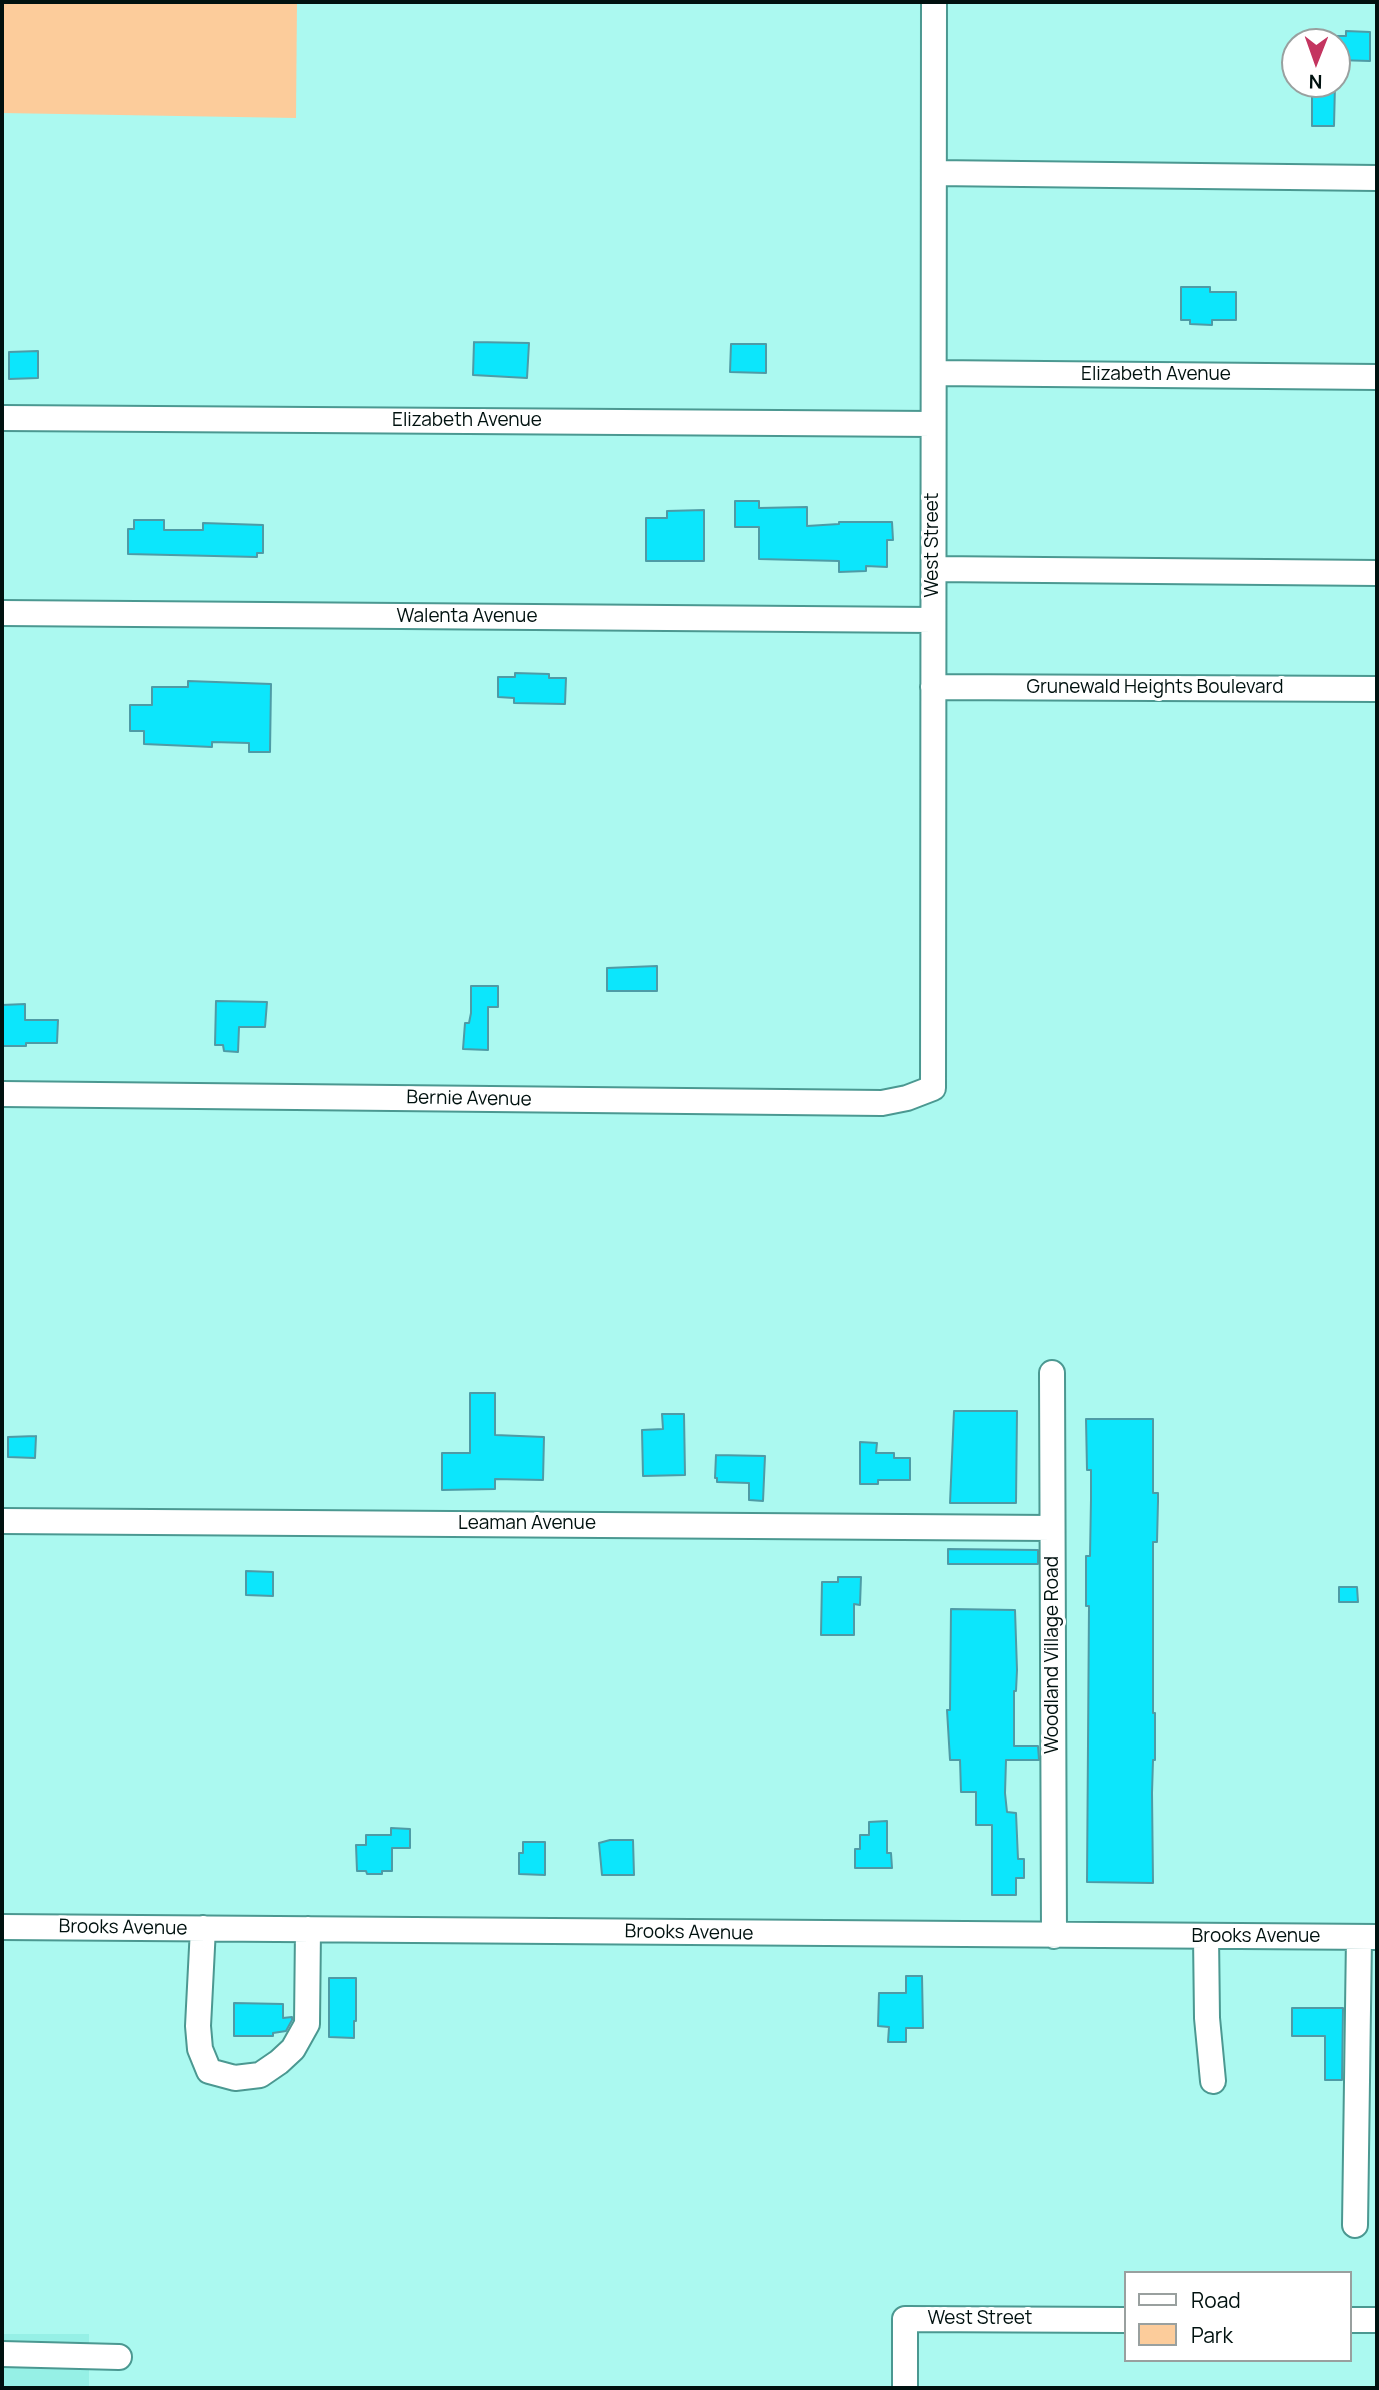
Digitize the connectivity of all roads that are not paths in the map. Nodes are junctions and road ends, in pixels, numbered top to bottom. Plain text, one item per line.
1 (934, 2) edge
2 (934, 173) junction
3 (1377, 178) edge
4 (934, 373) junction
5 (1377, 377) edge
6 (2, 418) edge
7 (933, 424) junction
8 (934, 569) junction
9 (1377, 573) edge
10 (2, 613) edge
11 (933, 620) junction
12 (933, 687) junction
13 (1377, 690) edge
14 (933, 1088) joint
15 (2, 1094) edge
16 (1052, 1373) dead end
17 (2, 1521) edge
18 (1052, 1528) junction
19 (2, 1927) edge
20 (203, 1928) junction
21 (308, 1929) junction
22 (1054, 1936) junction
23 (1206, 1936) junction
24 (1368, 1937) edge
25 (1213, 2081) dead end
26 (1355, 2225) dead end
27 (1124, 2320) edge
28 (1351, 2320) edge
29 (1377, 2320) edge
30 (2, 2354) edge
31 (119, 2357) dead end
32 (905, 2388) edge

1 - 2 street, West Street
2 - 3 street
2 - 4 street, West Street
4 - 5 street, Elizabeth Avenue
4 - 7 street, West Street
6 - 7 street, Elizabeth Avenue
7 - 8 street, West Street
8 - 9 street
8 - 11 street, West Street
10 - 11 street, Walenta Avenue
11 - 12 street, West Street
12 - 13 street, Grunewald Heights Boulevard
12 - 14 street, West Street
14 - 15 street, Bernie Avenue
16 - 18 street, Woodland Village Road
17 - 18 street, Leaman Avenue
18 - 22 street, Woodland Village Road
19 - 20 street, Brooks Avenue
20 - 21 street, Brooks Avenue
20 - 21 street
21 - 22 street, Brooks Avenue
22 - 23 street, Brooks Avenue
23 - 24 street, Brooks Avenue
23 - 25 street
24 - 26 street
27 - 32 street, West Street
28 - 29 street
30 - 31 street

